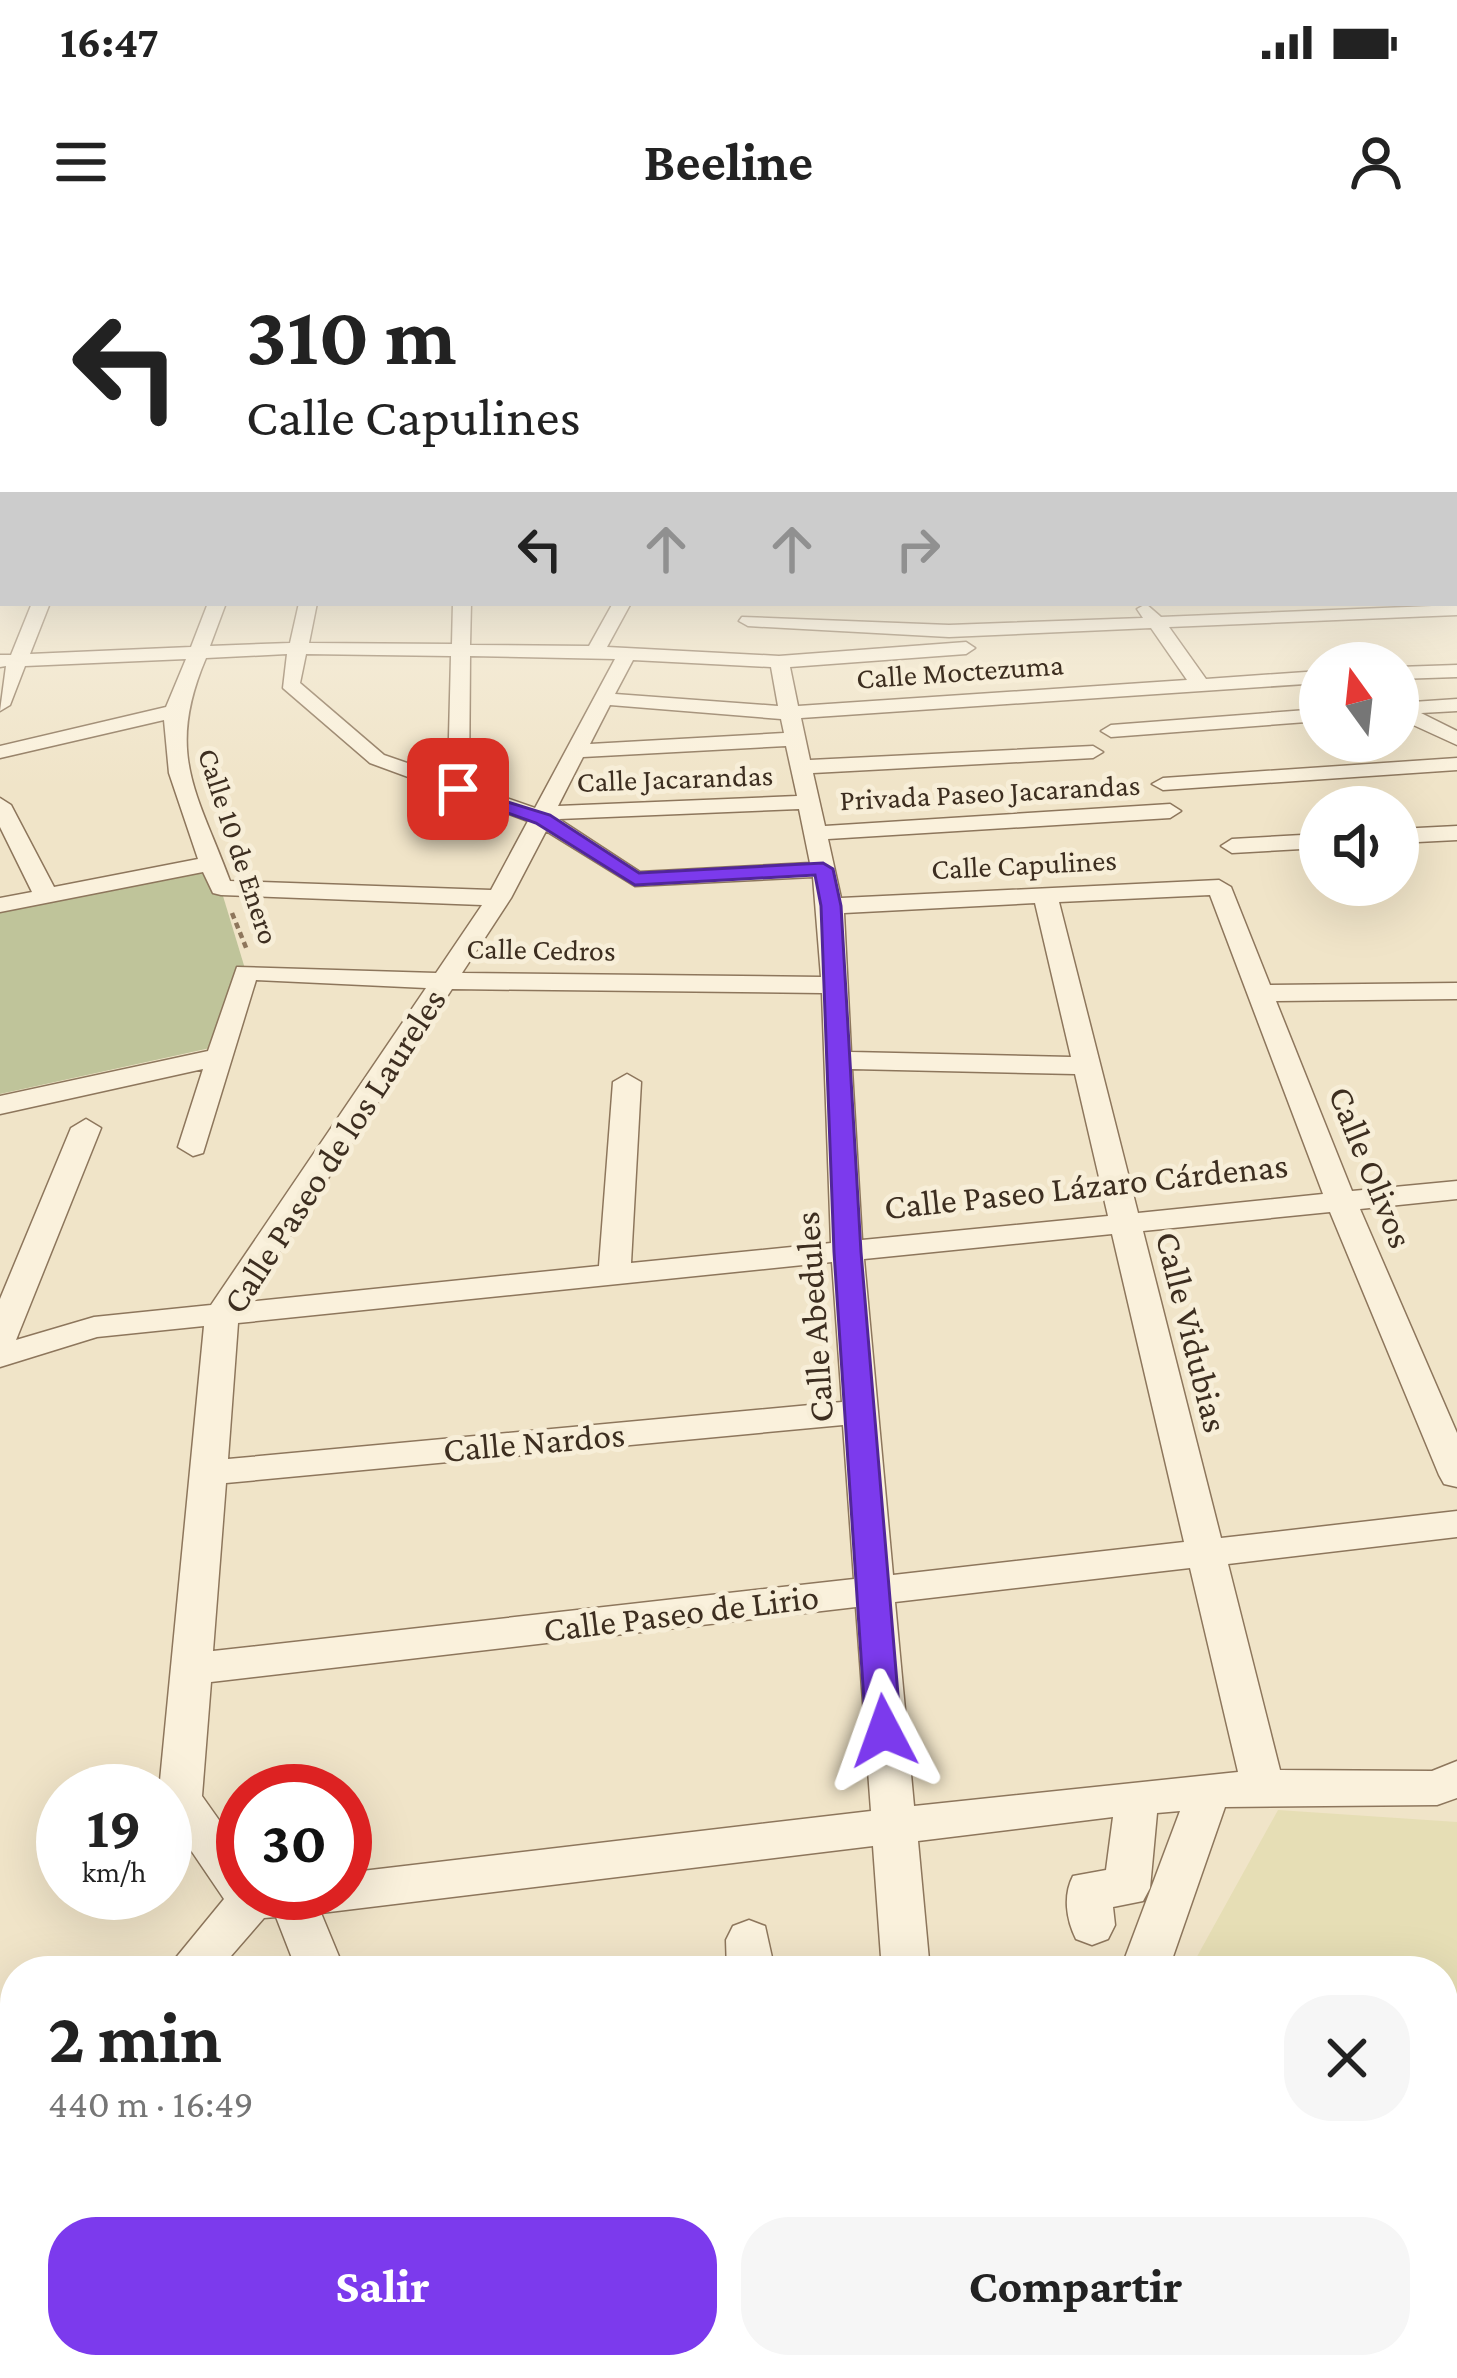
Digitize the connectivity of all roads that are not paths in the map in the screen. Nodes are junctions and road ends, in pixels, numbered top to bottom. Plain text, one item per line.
1 (39, 606) edge
2 (216, 606) edge
3 (307, 606) edge
4 (462, 606) edge
5 (621, 606) edge
6 (916, 606) edge
7 (1016, 606) edge
8 (1144, 606) edge
9 (1457, 610) edge
10 (752, 612) edge
11 (1155, 622) junction
12 (1029, 627) junction
13 (949, 631) junction
14 (298, 647) junction
15 (461, 650) junction
16 (203, 652) junction
17 (611, 652) junction
18 (728, 657) junction
19 (8, 661) edge
20 (778, 662) junction
21 (1457, 671) edge
22 (1419, 672) edge
23 (1299, 678) edge
24 (1200, 684) junction
25 (604, 699) junction
26 (0, 705) edge
27 (1457, 705) edge
28 (1419, 708) edge
29 (175, 710) junction
30 (1299, 717) edge
31 (1419, 720) edge
32 (1111, 730) dead end
33 (1457, 739) edge
34 (792, 740) junction
35 (579, 751) junction
36 (0, 752) edge
37 (1094, 752) dead end
38 (1457, 764) edge
39 (1163, 784) dead end
40 (458, 789) junction
41 (0, 805) edge
42 (1170, 811) dead end
43 (544, 816) junction
44 (810, 818) junction
45 (1457, 833) edge
46 (1419, 835) edge
47 (1299, 842) edge
48 (1232, 846) dead end
49 (213, 863) junction
50 (823, 869) junction
51 (1219, 887) joint
52 (46, 896) junction
53 (1046, 896) junction
54 (499, 898) junction
55 (0, 904) edge
56 (831, 906) junction
57 (444, 981) junction
58 (835, 985) junction
59 (1457, 992) edge
60 (1260, 993) junction
61 (220, 1058) junction
62 (838, 1060) junction
63 (1087, 1066) junction
64 (627, 1082) dead end
65 (0, 1105) edge
66 (86, 1128) dead end
67 (193, 1147) dead end
68 (1457, 1190) edge
69 (1339, 1197) junction
70 (1124, 1220) junction
71 (848, 1252) junction
72 (614, 1277) junction
73 (222, 1314) junction
74 (0, 1339) edge
75 (0, 1356) edge
76 (860, 1412) junction
77 (208, 1472) junction
78 (1457, 1475) edge
79 (1457, 1524) edge
80 (1206, 1553) junction
81 (873, 1591) junction
82 (192, 1669) junction
83 (1457, 1778) edge
84 (1263, 1787) junction
85 (1209, 1791) junction
86 (1137, 1797) junction
87 (891, 1824) junction
88 (216, 1859) edge
89 (372, 1884) edge
90 (253, 1920) edge
91 (298, 1920) edge
92 (1092, 1925) dead end
93 (208, 1956) edge
94 (314, 1956) edge
95 (904, 1956) edge
96 (1149, 1956) edge

1 - 19 street
2 - 16 street, Calle 10 de Enero
3 - 14 street
4 - 15 street
5 - 17 street, Calle Paseo de los Laureles
6 - 13 street
7 - 12 street
8 - 11 street
9 - 11 street
10 - 13 street
10 - 18 street
11 - 12 street
11 - 24 street
12 - 13 street
13 - 20 street
14 - 15 street
14 - 16 street
14 - 40 street
15 - 17 street
15 - 40 street
16 - 19 street
16 - 29 street, Calle 10 de Enero
17 - 18 street
17 - 25 street, Calle Paseo de los Laureles
18 - 20 street
19 - 26 street
20 - 34 street, Calle Abedules
21 - 22 street
23 - 24 street, Calle Moctezuma
24 - 34 street, Calle Moctezuma
25 - 34 street, Calle Moctezuma
25 - 35 street, Calle Paseo de los Laureles
27 - 28 street
29 - 36 street
29 - 49 street, Calle 10 de Enero
30 - 32 street
31 - 33 street
34 - 35 street
34 - 37 street
34 - 44 street, Calle Abedules
35 - 43 street, Calle Paseo de los Laureles
38 - 39 street
40 - 43 street
41 - 52 street
42 - 44 street, Privada Paseo Jacarandas
43 - 44 street, Calle Jacarandas
43 - 50 street
43 - 54 street, Calle Paseo de los Laureles
44 - 50 street, Calle Abedules
45 - 46 street
47 - 48 street
49 - 52 street
49 - 54 street, Calle 10 de Enero
50 - 56 street, Calle Abedules
51 - 53 street, Calle Capulines
51 - 60 street, Calle Olivos
52 - 55 street
53 - 56 street, Calle Capulines
53 - 63 street, Calle Vidubias
54 - 57 street, Calle Paseo de los Laureles
56 - 58 street, Calle Abedules
57 - 58 street, Calle Cedros
57 - 61 street, Calle Cedros
57 - 73 street, Calle Paseo de los Laureles
58 - 62 street, Calle Abedules
59 - 60 street
60 - 69 street, Calle Olivos
61 - 65 street
61 - 67 street
62 - 63 street
62 - 71 street, Calle Abedules
63 - 70 street, Calle Vidubias
64 - 72 street
66 - 74 street
68 - 69 street, Calle Paseo Lázaro Cárdenas
69 - 70 street, Calle Paseo Lázaro Cárdenas
69 - 78 street, Calle Olivos
70 - 71 street, Calle Paseo Lázaro Cárdenas
70 - 80 street, Calle Vidubias
71 - 72 street, Calle Paseo Lázaro Cárdenas
71 - 76 street, Calle Abedules
72 - 73 street, Calle Paseo Lázaro Cárdenas
73 - 75 street, Calle Paseo Lázaro Cárdenas
73 - 77 street, Calle Paseo de los Laureles
76 - 77 street, Calle Nardos
76 - 81 street, Calle Abedules
77 - 82 street, Calle Paseo de los Laureles
79 - 80 street, Calle Paseo de Lirio
80 - 81 street, Calle Paseo de Lirio
80 - 84 street, Calle Vidubias
81 - 82 street, Calle Paseo de Lirio
81 - 87 street, Calle Abedules
82 - 88 street, Calle Paseo de los Laureles
83 - 84 street
84 - 85 street
85 - 86 street
85 - 96 street
86 - 87 street
86 - 92 street
87 - 89 street
87 - 95 street, Calle Abedules
90 - 93 street
91 - 94 street, Calle Paseo de los Laureles

